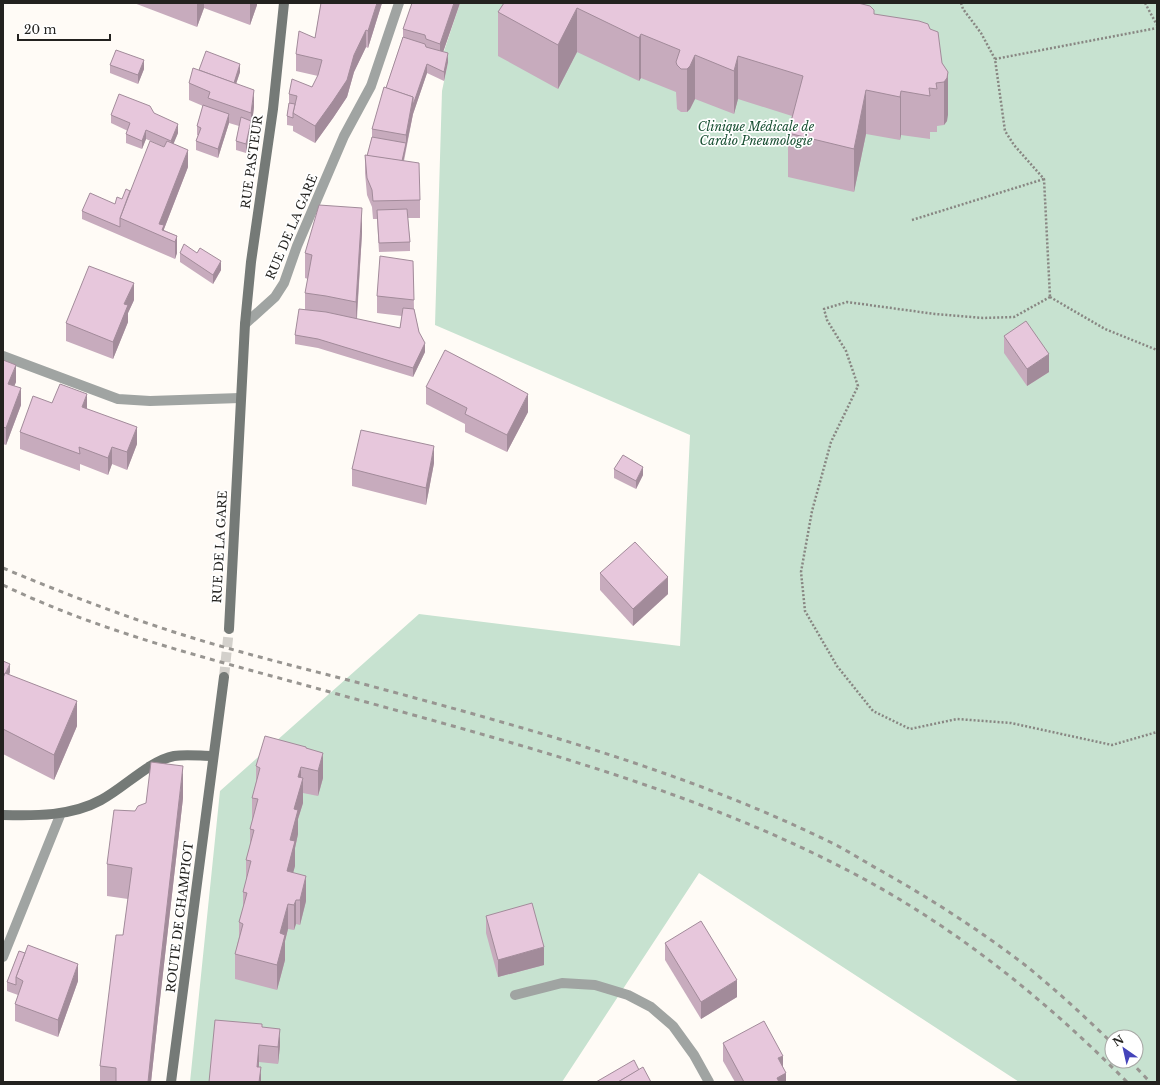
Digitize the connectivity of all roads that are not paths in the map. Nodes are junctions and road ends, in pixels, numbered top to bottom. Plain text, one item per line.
1 (284, 3) edge
2 (399, 3) edge
3 (244, 324) junction
4 (3, 356) edge
5 (240, 398) junction
6 (229, 629) tunnel mouth
7 (224, 677) tunnel mouth
8 (214, 756) junction
9 (61, 813) junction
10 (3, 815) edge
11 (3, 957) edge
12 (515, 994) dead end
13 (171, 1082) edge
14 (709, 1082) edge

1 - 3 street, RUE PASTEUR
2 - 3 street, RUE DE LA GARE
3 - 5 street, RUE DE LA GARE
4 - 5 street
5 - 6 street, RUE DE LA GARE
7 - 8 street
8 - 9 street
8 - 13 street, ROUTE DE CHAMPIOT
9 - 10 street
9 - 11 street
12 - 14 street

